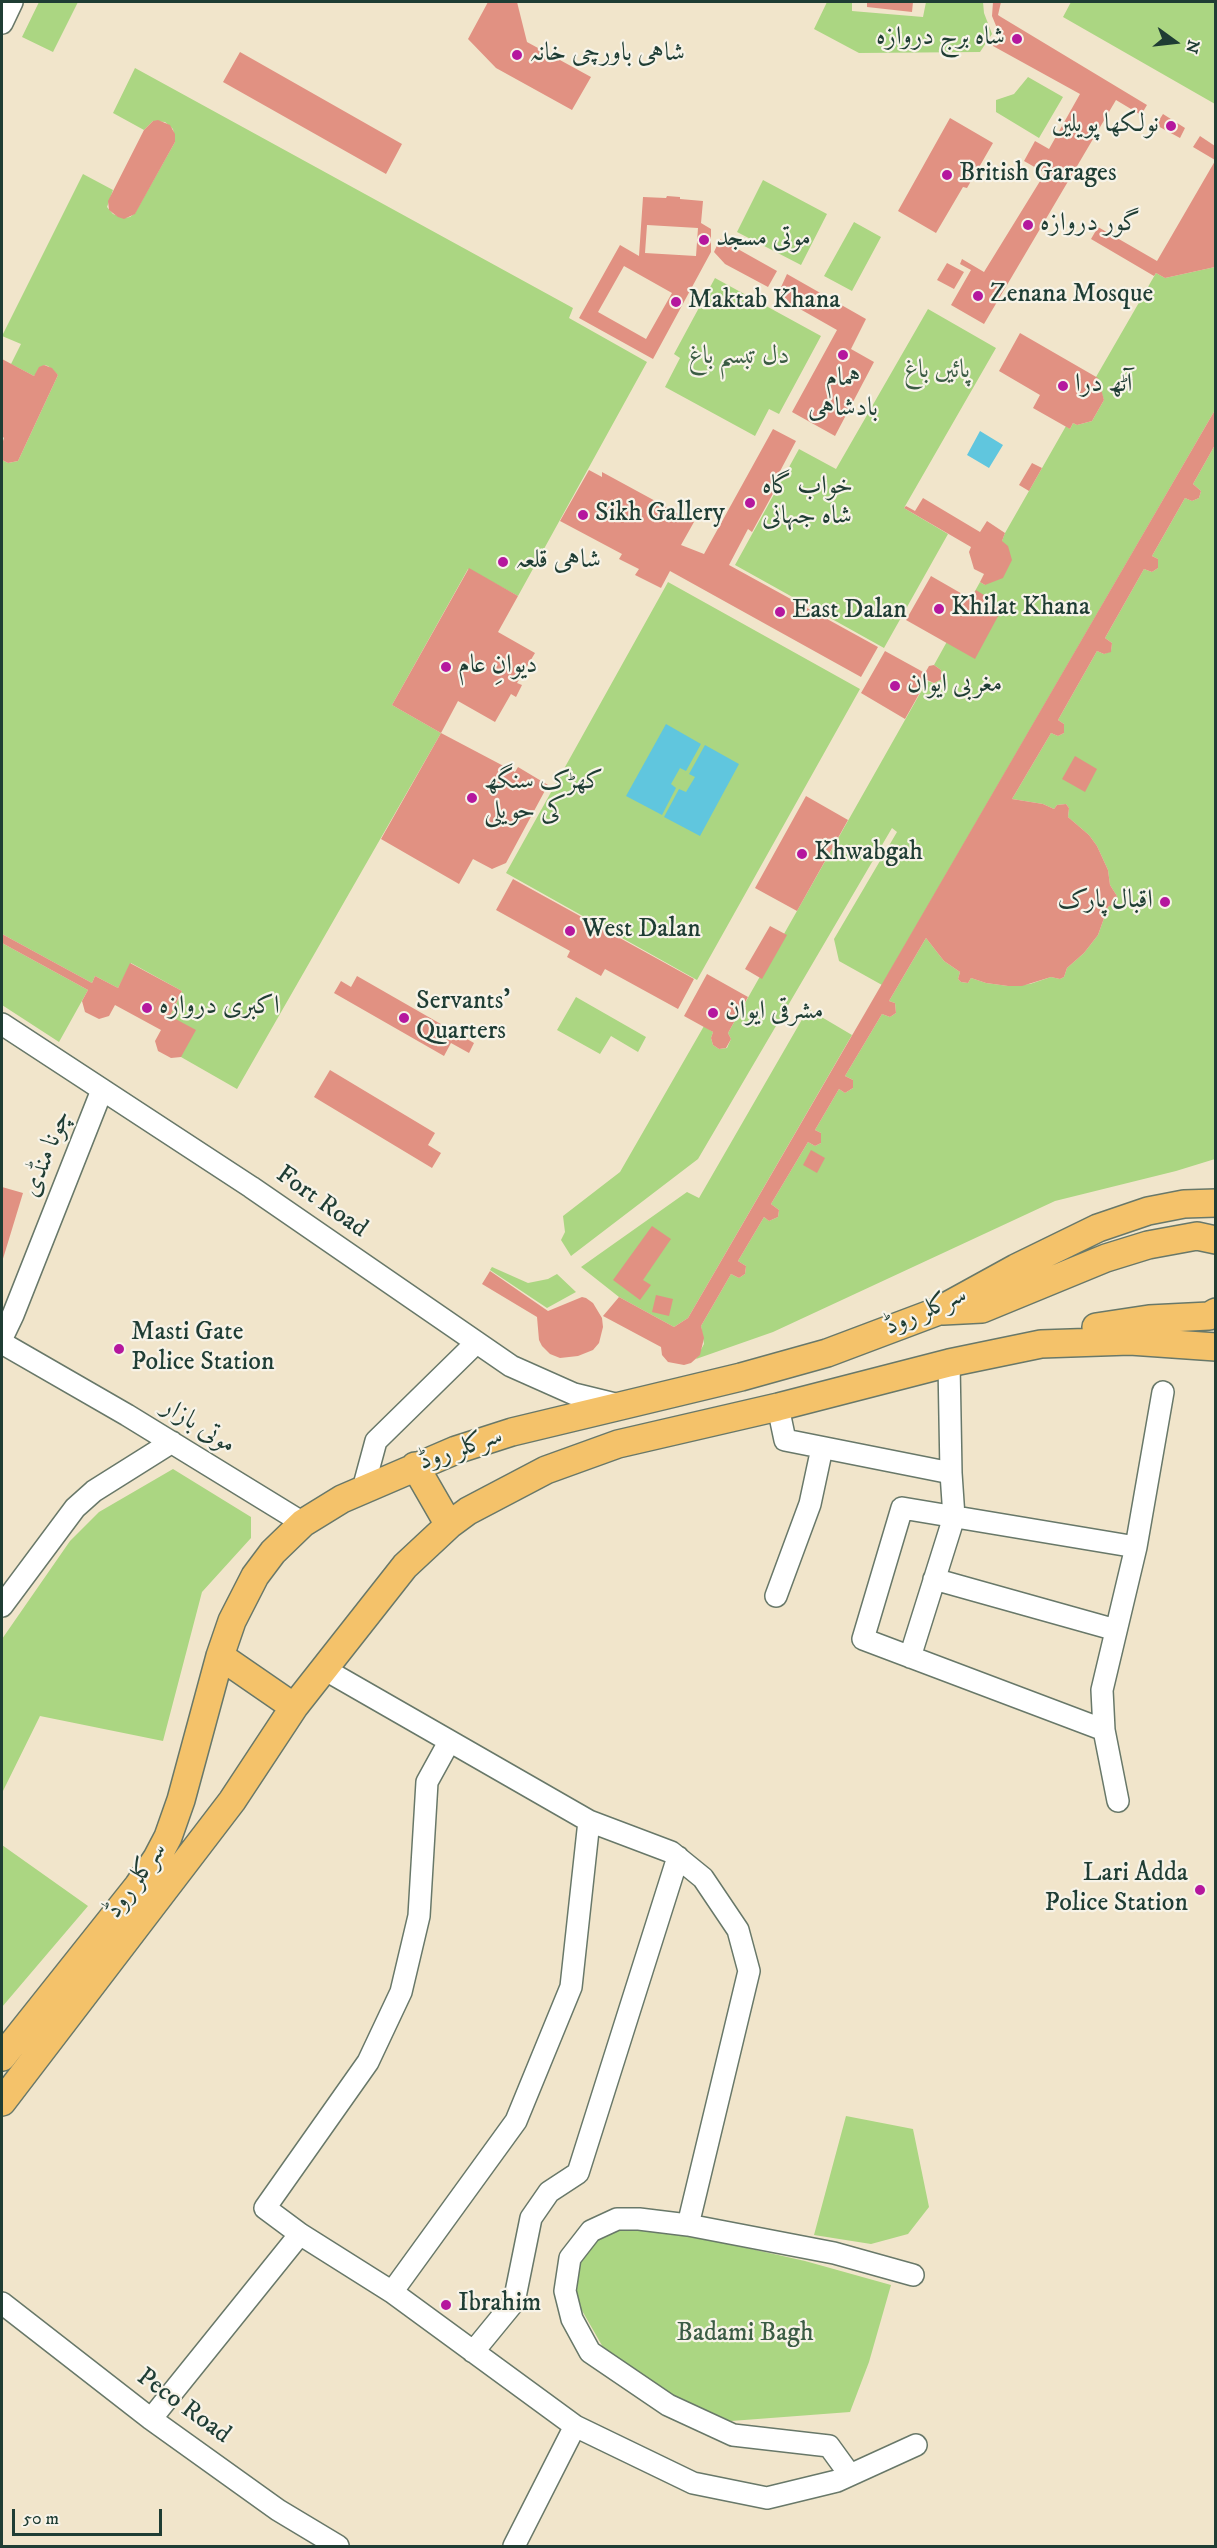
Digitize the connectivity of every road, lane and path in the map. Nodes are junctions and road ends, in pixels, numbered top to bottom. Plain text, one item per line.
1 (12, 2) edge
2 (2, 23) edge
3 (2, 1024) edge
4 (102, 1090) junction
5 (1215, 1203) edge
6 (1215, 1240) edge
7 (936, 1312) junction
8 (1215, 1312) edge
9 (2, 1338) edge
10 (2, 1343) edge
11 (476, 1343) junction
12 (1041, 1344) junction
13 (1215, 1347) edge
14 (949, 1363) junction
15 (1163, 1392) dead end
16 (620, 1405) junction
17 (778, 1407) junction
18 (172, 1442) junction
19 (822, 1448) junction
20 (415, 1466) junction
21 (951, 1473) junction
22 (363, 1489) junction
23 (954, 1517) junction
24 (303, 1523) junction
25 (449, 1525) junction
26 (1136, 1547) junction
27 (934, 1579) junction
28 (776, 1596) dead end
29 (2, 1606) edge
30 (1116, 1630) junction
31 (220, 1656) junction
32 (910, 1657) junction
33 (324, 1669) junction
34 (294, 1707) junction
35 (1104, 1730) junction
36 (449, 1742) junction
37 (1118, 1801) dead end
38 (589, 1821) junction
39 (678, 1857) junction
40 (2, 2057) edge
41 (2, 2102) edge
42 (688, 2225) junction
43 (300, 2234) junction
44 (913, 2275) dead end
45 (392, 2292) junction
46 (2, 2303) edge
47 (473, 2352) junction
48 (151, 2419) junction
49 (575, 2426) junction
50 (916, 2445) dead end
51 (850, 2475) junction
52 (338, 2547) edge
53 (514, 2547) edge

1 - 2 street
3 - 4 street, Fort Road
4 - 9 street, چونا منڈی
4 - 11 street, Fort Road
5 - 7 main road, سرکلر روڈ
6 - 7 main road
7 - 16 main road, سرکلر روڈ
8 - 12 main road
10 - 18 street, موتی بازار
11 - 16 street, Fort Road
11 - 22 street
12 - 13 main road, سرکلر روڈ
12 - 14 main road, سرکلر روڈ
14 - 17 main road, سرکلر روڈ
14 - 21 street
15 - 26 street
16 - 20 main road, سرکلر روڈ
17 - 19 street
17 - 25 main road, سرکلر روڈ
18 - 24 street, موتی بازار
18 - 29 street
19 - 21 street
19 - 28 street
20 - 22 main road, سرکلر روڈ
20 - 25 main road
21 - 23 street
22 - 24 main road, سرکلر روڈ
23 - 26 street
23 - 27 street
23 - 32 street
24 - 31 main road, سرکلر روڈ
25 - 33 main road, سرکلر روڈ
26 - 30 street
27 - 30 street
27 - 32 street
30 - 35 street
31 - 34 main road
31 - 40 main road, سرکلر روڈ
32 - 35 street
33 - 34 main road, سرکلر روڈ
33 - 36 street
34 - 41 main road, سرکلر روڈ
35 - 37 street
36 - 38 street
36 - 43 street
38 - 39 street
38 - 45 street
39 - 42 street
39 - 47 street
42 - 44 street
42 - 51 street
43 - 45 street
43 - 48 street
45 - 47 street
46 - 48 street, Peco Road
47 - 49 street
48 - 52 street, Peco Road
49 - 51 street
49 - 53 street
50 - 51 street

